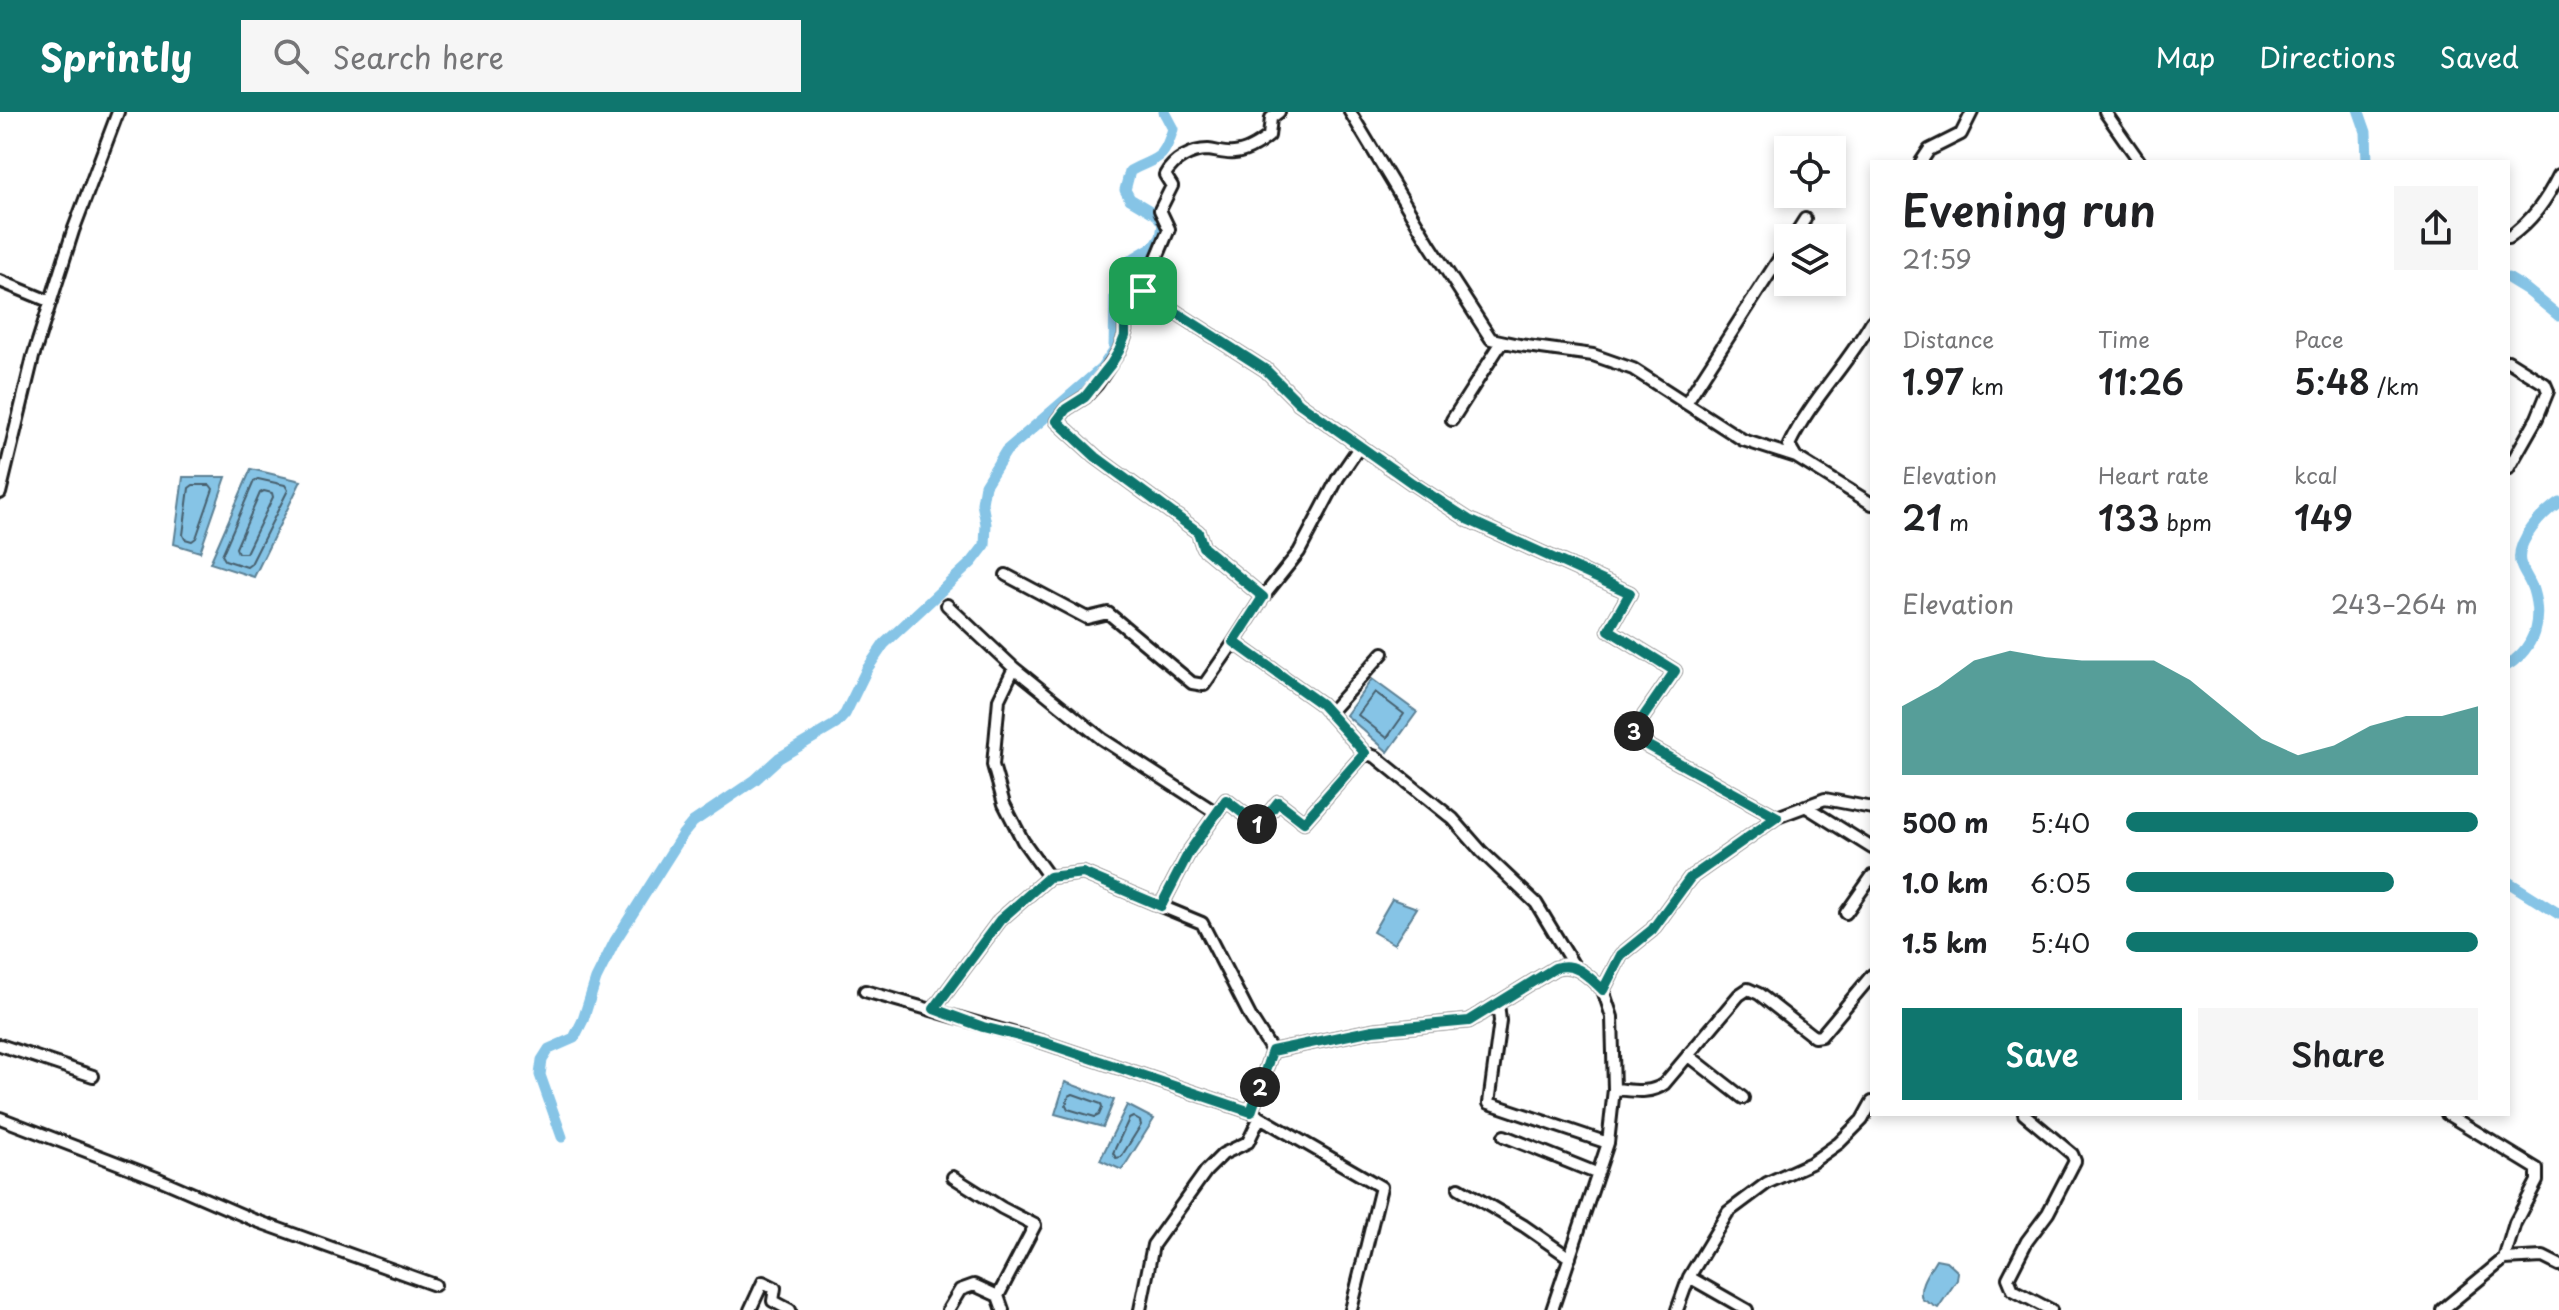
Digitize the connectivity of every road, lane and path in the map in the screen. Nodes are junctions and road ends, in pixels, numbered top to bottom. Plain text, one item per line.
1 (118, 112) edge
2 (1279, 112) edge
3 (1350, 112) edge
4 (1972, 112) edge
5 (2105, 112) edge
6 (1922, 160) edge
7 (2139, 160) edge
8 (2559, 175) edge
9 (1805, 219) dead end
10 (1802, 224) edge
11 (2510, 237) edge
12 (1774, 267) edge
13 (0, 281) edge
14 (1143, 291) junction
15 (51, 302) junction
16 (1870, 325) edge
17 (1502, 342) junction
18 (2510, 362) edge
19 (1686, 403) junction
20 (1452, 420) dead end
21 (1360, 446) junction
22 (1796, 457) junction
23 (2510, 465) edge
24 (0, 493) edge
25 (1870, 503) edge
26 (1006, 575) dead end
27 (1263, 597) junction
28 (947, 605) dead end
29 (1234, 642) junction
30 (1383, 653) dead end
31 (1014, 668) junction
32 (1329, 713) junction
33 (1365, 753) junction
34 (1805, 806) junction
35 (1870, 808) edge
36 (1215, 812) junction
37 (1777, 817) junction
38 (1870, 847) edge
39 (1049, 877) junction
40 (1870, 879) edge
41 (1161, 906) junction
42 (1846, 913) dead end
43 (1574, 966) junction
44 (1870, 977) edge
45 (1603, 990) junction
46 (865, 991) dead end
47 (1498, 1003) junction
48 (934, 1009) junction
49 (0, 1045) edge
50 (1272, 1051) junction
51 (1688, 1055) junction
52 (93, 1076) dead end
53 (1614, 1089) junction
54 (1743, 1098) dead end
55 (1870, 1106) edge
56 (1255, 1114) junction
57 (2026, 1116) edge
58 (2450, 1116) edge
59 (0, 1118) edge
60 (1504, 1136) dead end
61 (1608, 1143) junction
62 (1596, 1173) junction
63 (953, 1177) dead end
64 (1459, 1188) dead end
65 (1570, 1258) junction
66 (2504, 1259) junction
67 (2559, 1265) edge
68 (1689, 1277) junction
69 (435, 1285) dead end
70 (998, 1296) junction
71 (750, 1310) edge
72 (790, 1310) edge
73 (948, 1310) edge
74 (1003, 1310) edge
75 (1140, 1310) edge
76 (1351, 1310) edge
77 (1552, 1310) edge
78 (1677, 1310) edge
79 (1747, 1310) edge
80 (2051, 1310) edge
81 (2442, 1310) edge

1 - 15 street
2 - 14 street
3 - 17 street
4 - 6 street
5 - 7 street
8 - 11 street
9 - 10 street
12 - 19 street
13 - 15 street
14 - 21 street
14 - 27 street
15 - 24 street
16 - 22 street
17 - 19 street
17 - 20 street
18 - 23 street
19 - 22 street
21 - 27 street
21 - 37 street
22 - 25 street
26 - 29 street
27 - 29 street
28 - 31 street
29 - 32 street
30 - 32 street
31 - 36 street
31 - 39 street
32 - 33 street
33 - 36 street
33 - 43 street
34 - 35 street
34 - 37 street
34 - 38 street
36 - 41 street
37 - 45 street
39 - 41 street
39 - 48 street
40 - 42 street
41 - 50 street
43 - 45 street
43 - 47 street
44 - 51 street
45 - 53 street
46 - 48 street
47 - 50 street
47 - 61 street
48 - 56 street
49 - 52 street
50 - 56 street
51 - 53 street
51 - 54 street
53 - 61 street
55 - 68 street
56 - 75 street
56 - 76 street
57 - 80 street
58 - 66 street
59 - 69 street
60 - 62 street
61 - 62 street
62 - 65 street
63 - 70 street
64 - 65 street
65 - 77 street
66 - 67 street
66 - 81 street
68 - 78 street
68 - 79 street
70 - 73 street
70 - 74 street
71 - 72 street

